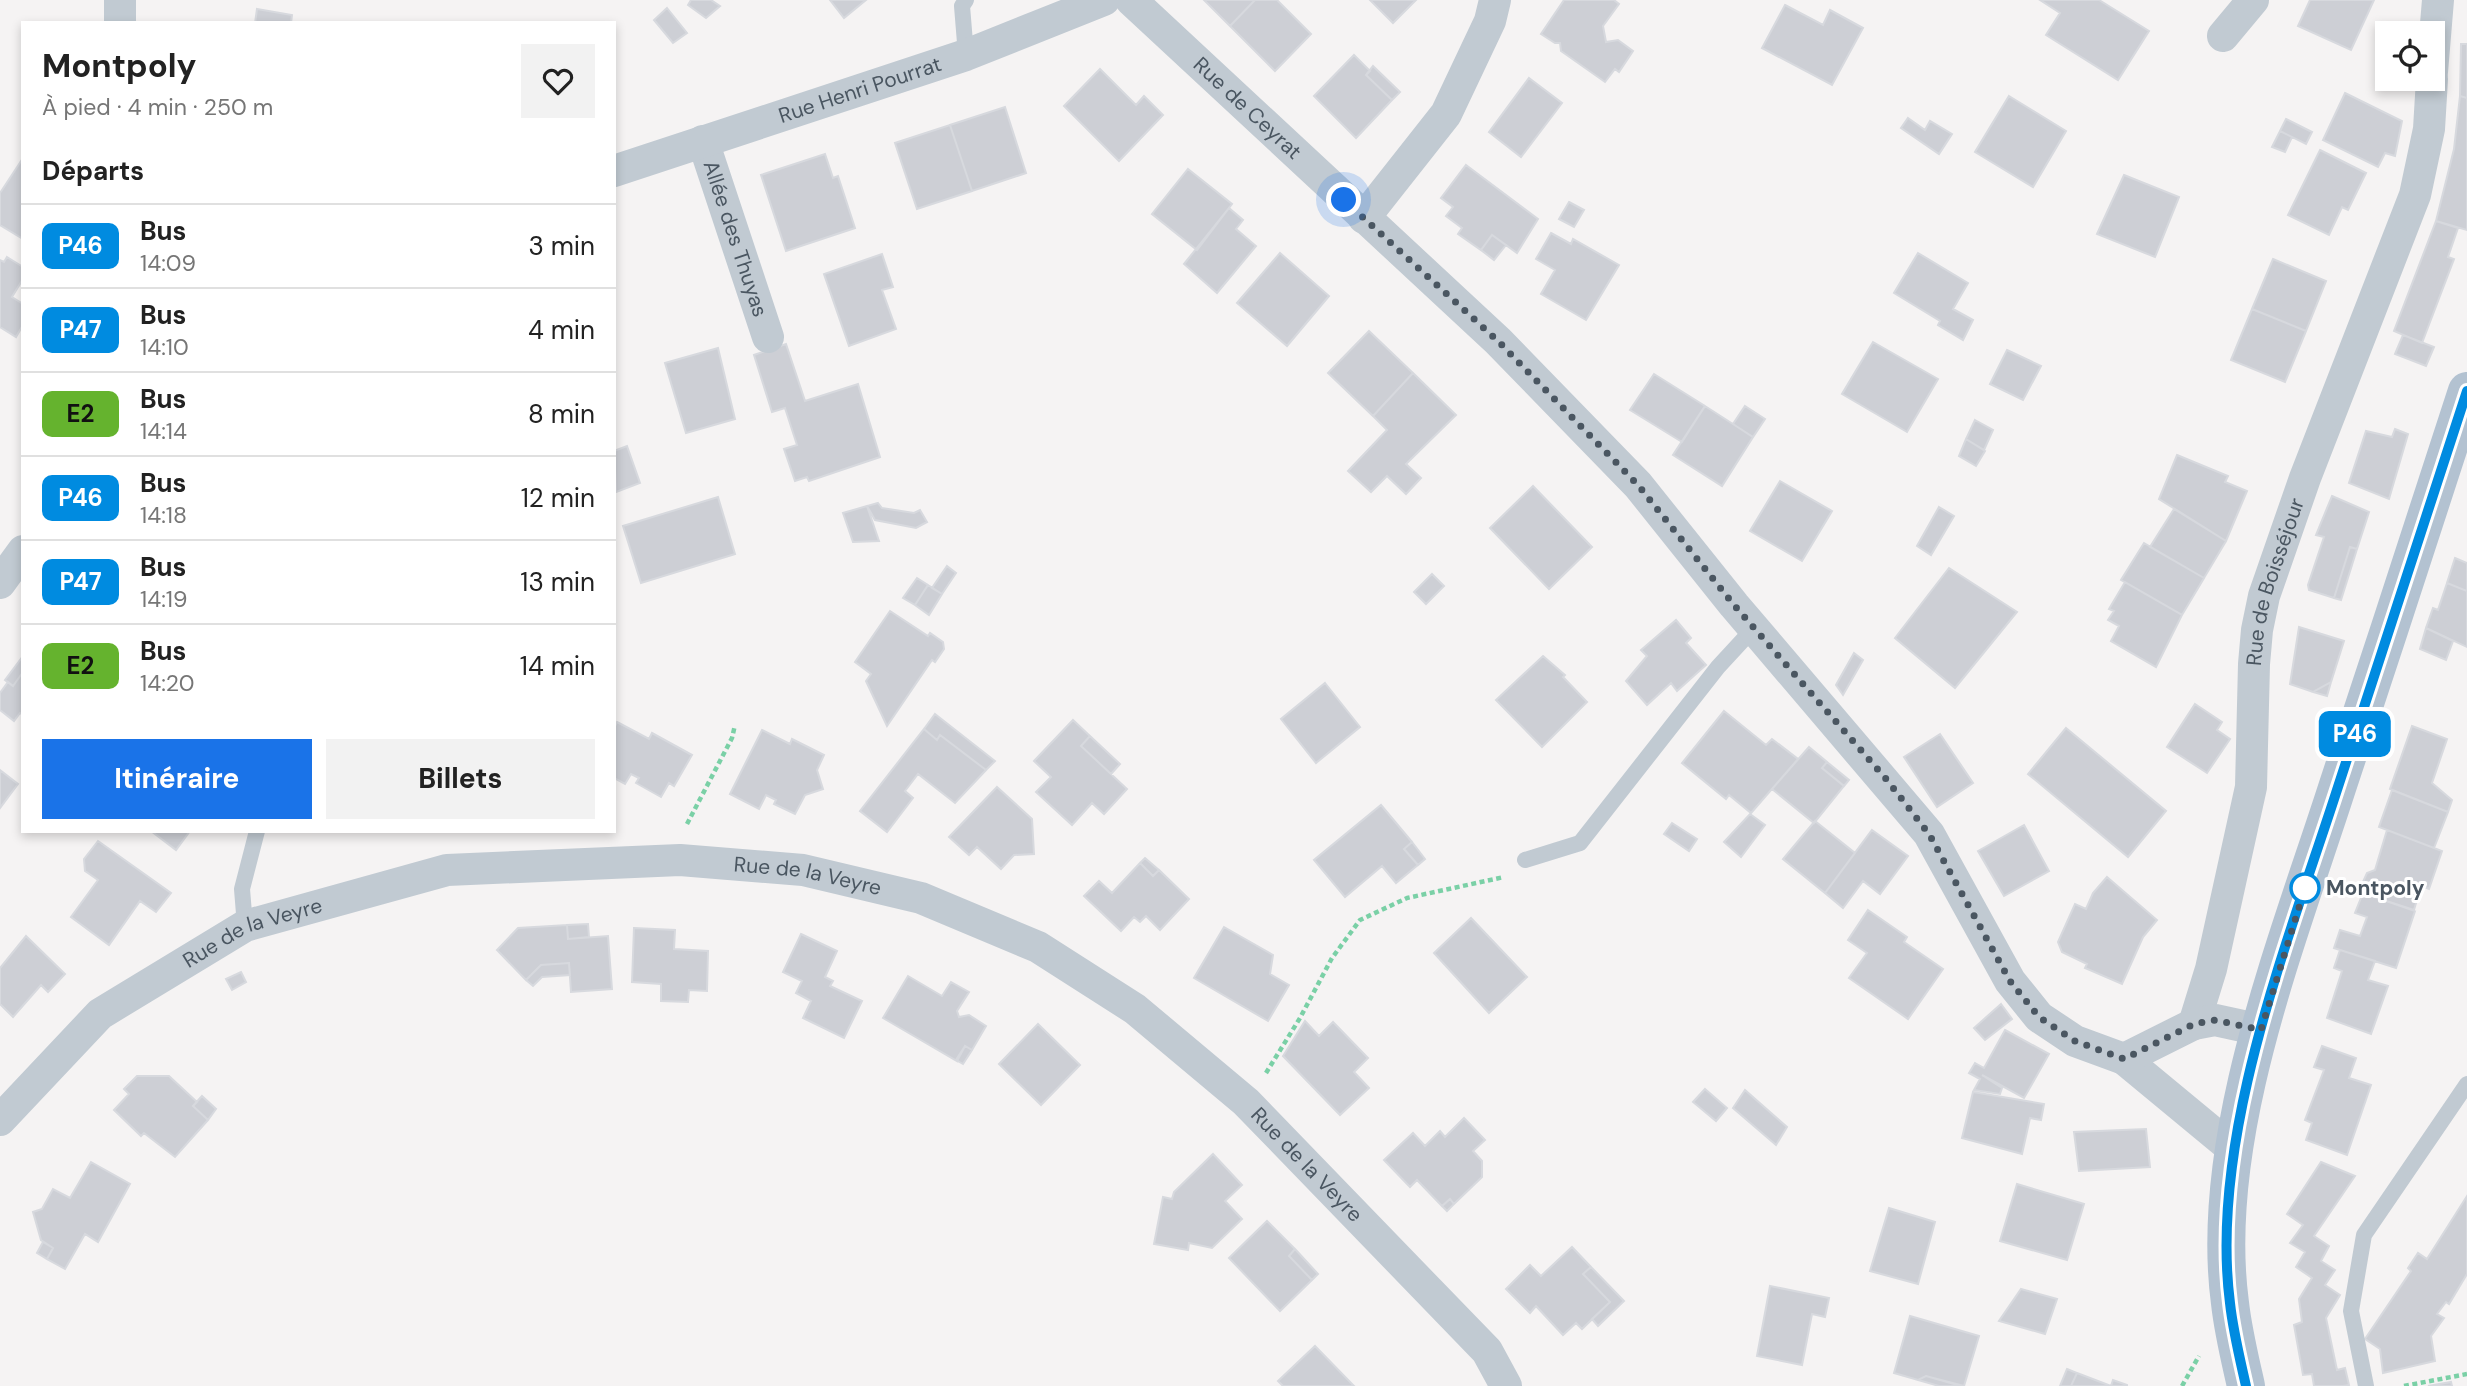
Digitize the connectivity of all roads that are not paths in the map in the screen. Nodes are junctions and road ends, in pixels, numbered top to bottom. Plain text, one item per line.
1 (120, 0) edge
2 (966, 0) edge
3 (1104, 0) edge
4 (1131, 0) edge
5 (1495, 0) edge
6 (2253, 0) edge
7 (2438, 0) edge
8 (120, 21) edge
9 (2436, 21) edge
10 (2223, 36) dead end
11 (966, 55) junction
12 (2431, 91) edge
13 (703, 141) junction
14 (616, 170) edge
15 (1364, 218) junction
16 (768, 337) dead end
17 (2467, 391) edge
18 (21, 554) edge
19 (0, 583) edge
20 (1754, 628) junction
21 (256, 833) edge
22 (1525, 860) road end
23 (245, 926) junction
24 (2194, 1024) junction
25 (2261, 1030) junction
26 (2124, 1059) junction
27 (2467, 1084) edge
28 (0, 1120) edge
29 (2234, 1150) junction
30 (1506, 1386) edge
31 (2246, 1386) edge
32 (2365, 1386) edge

1 - 8 street
2 - 11 lane
3 - 11 street, Rue Henri Pourrat
4 - 15 street, Rue de Ceyrat
5 - 15 street
6 - 10 street
7 - 9 street
11 - 13 street, Rue Henri Pourrat
12 - 24 street, Rue de Boisséjour
13 - 14 street, Rue Henri Pourrat
13 - 16 street, Allée des Thuyas
15 - 20 street, Rue de Ceyrat
17 - 25 main road
18 - 19 street
20 - 22 lane
20 - 26 street, Rue de Ceyrat
21 - 23 lane
23 - 28 street, Rue de la Veyre
23 - 30 street, Rue de la Veyre
24 - 25 street
24 - 26 street
25 - 29 main road
26 - 29 street, Rue de Ceyrat
27 - 32 lane
29 - 31 main road

